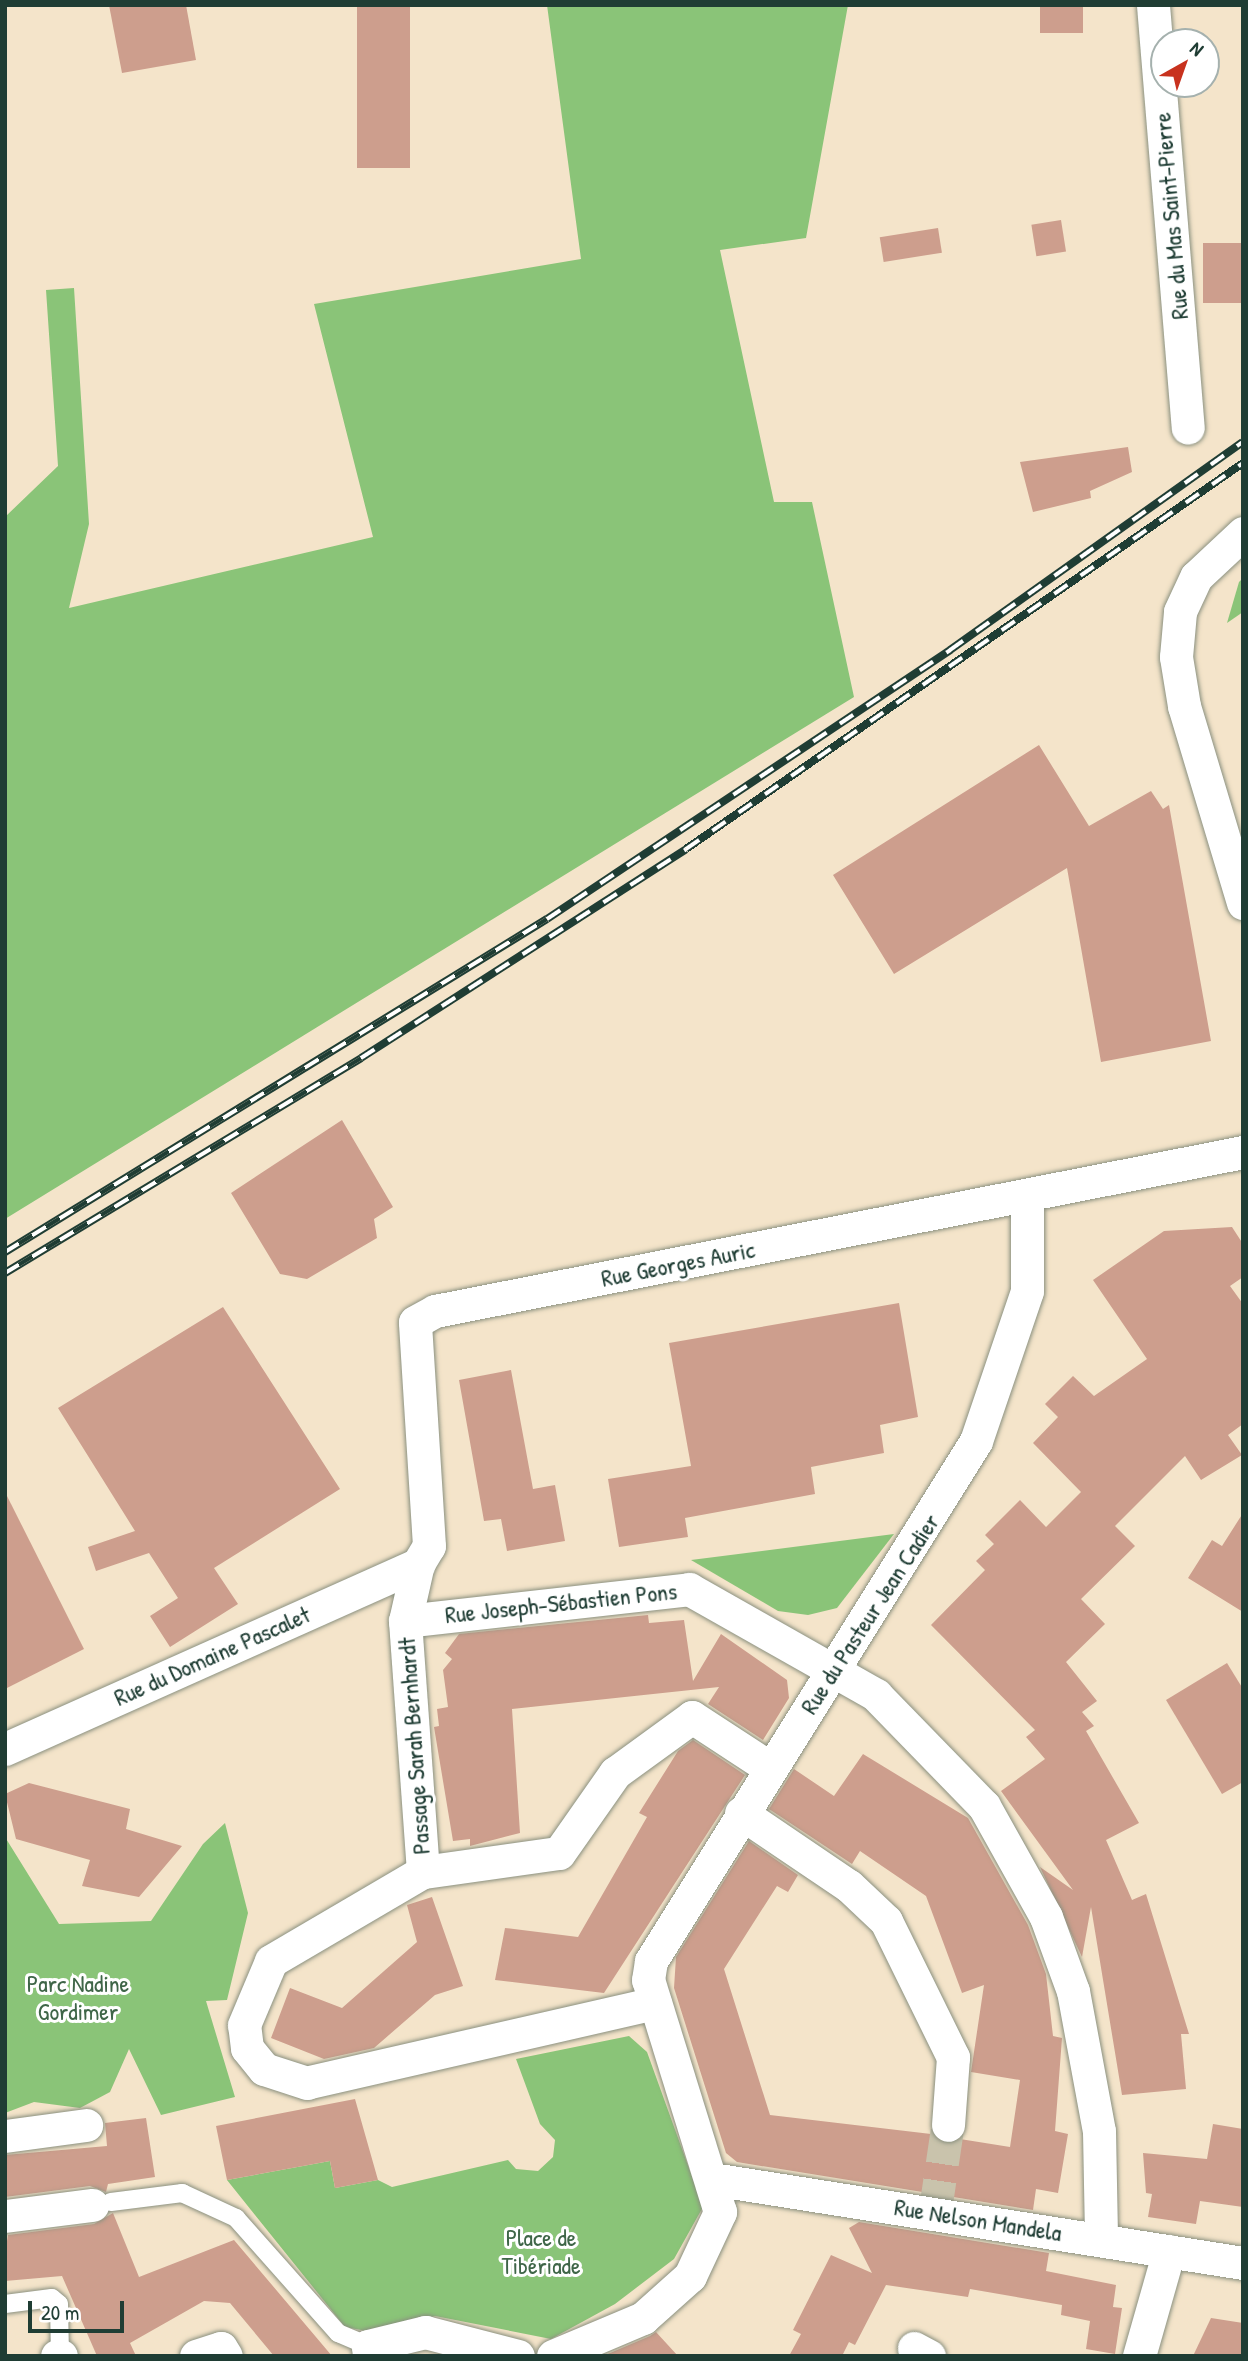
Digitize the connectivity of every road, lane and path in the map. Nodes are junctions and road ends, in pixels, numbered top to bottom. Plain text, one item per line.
1 (1153, 5) edge
2 (1188, 428) dead end
3 (1243, 533) edge
4 (1240, 889) edge
5 (1243, 1152) edge
6 (1027, 1198) junction
7 (418, 1564) junction
8 (405, 1621) junction
9 (834, 1670) junction
10 (5, 1749) edge
11 (770, 1768) junction
12 (741, 1813) junction
13 (424, 1872) junction
14 (655, 2003) junction
15 (86, 2125) dead end
16 (948, 2125) tunnel mouth
17 (5, 2136) edge
18 (712, 2179) junction
19 (101, 2203) joint
20 (5, 2216) edge
21 (1101, 2239) junction
22 (1170, 2251) junction
23 (1243, 2263) edge
24 (5, 2304) edge
25 (369, 2351) edge
26 (60, 2355) edge
27 (196, 2356) edge
28 (226, 2356) edge
29 (518, 2356) edge
30 (553, 2356) edge
31 (1139, 2356) edge

1 - 2 street, Rue du Mas Saint-Pierre
3 - 4 street
5 - 6 street, Rue Georges Auric
6 - 7 street, Rue Georges Auric
6 - 9 street, Rue du Pasteur Jean Cadier
7 - 8 street, Rue Georges Auric
7 - 10 street, Rue du Domaine Pascalet
8 - 9 street, Rue Joseph-Sébastien Pons
8 - 13 street, Passage Sarah Bernhardt
9 - 11 street, Rue du Pasteur Jean Cadier
9 - 21 street, Rue Joseph-Sébastien Pons
11 - 12 street, Rue du Pasteur Jean Cadier
11 - 13 street
12 - 14 street, Rue du Pasteur Jean Cadier
12 - 16 street
13 - 14 street
14 - 18 street
15 - 17 street
18 - 21 street, Rue Nelson Mandela
18 - 30 street
19 - 20 street
19 - 25 lane
21 - 22 street, Rue Nelson Mandela
22 - 23 street, Rue Nelson Mandela
22 - 31 street
24 - 26 lane
25 - 29 street
27 - 28 street

